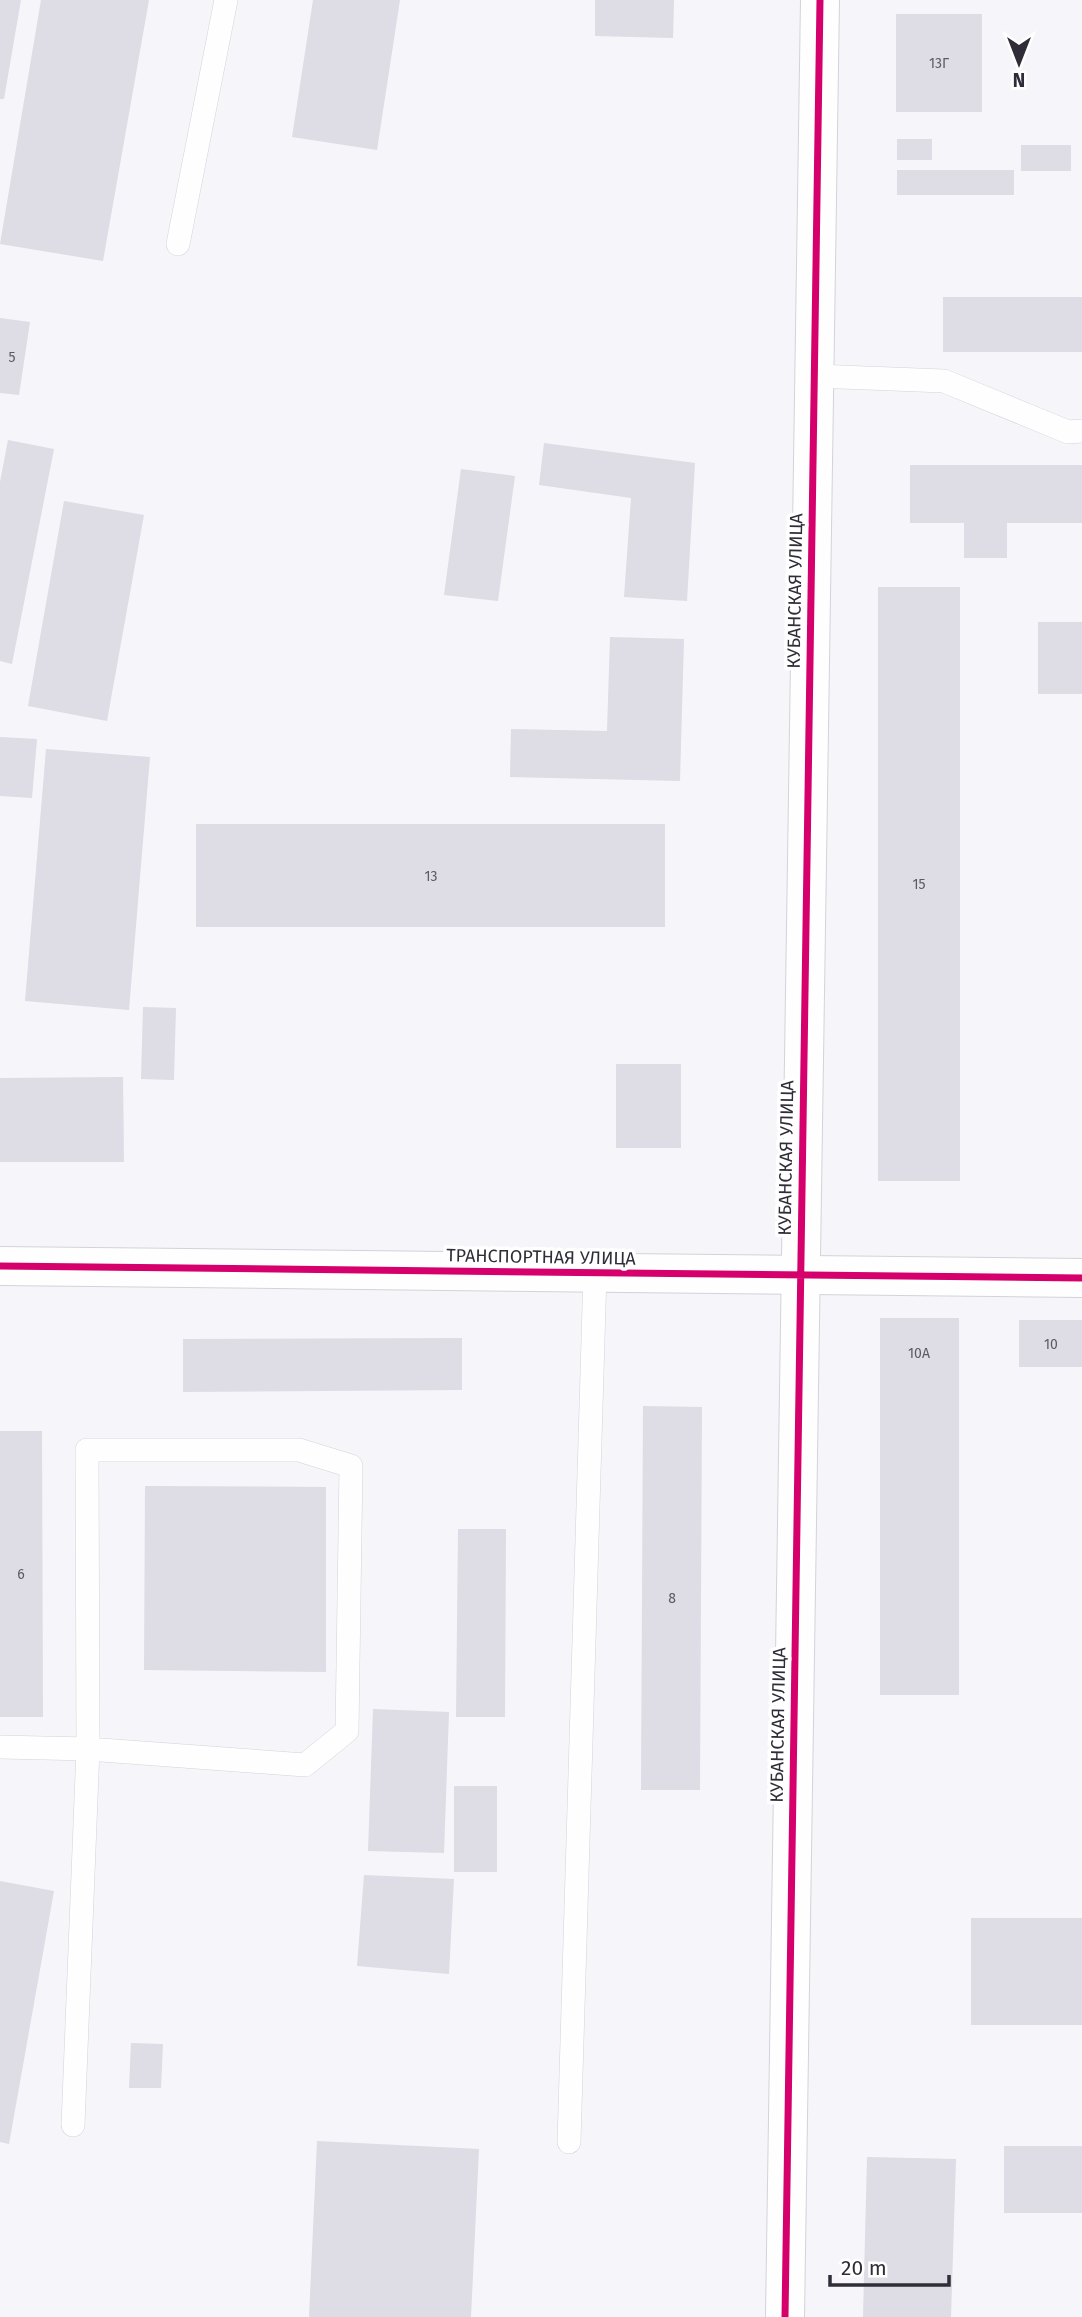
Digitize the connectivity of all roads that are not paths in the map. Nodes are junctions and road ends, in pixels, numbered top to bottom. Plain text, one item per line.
1 (226, 0) edge
2 (820, 0) edge
3 (178, 244) dead end
4 (815, 376) junction
5 (1082, 431) edge
6 (0, 1266) edge
7 (595, 1273) junction
8 (800, 1276) junction
9 (1082, 1278) edge
10 (0, 1747) edge
11 (88, 1749) junction
12 (73, 2125) dead end
13 (569, 2142) dead end
14 (785, 2317) edge

1 - 3 lane
2 - 4 street, КУБАНСКАЯ УЛИЦА
4 - 5 lane
4 - 8 street, КУБАНСКАЯ УЛИЦА
6 - 7 street, ТРАНСПОРТНАЯ УЛИЦА
7 - 8 street, ТРАНСПОРТНАЯ УЛИЦА
7 - 13 lane
8 - 9 street, ТРАНСПОРТНАЯ УЛИЦА
8 - 14 street, КУБАНСКАЯ УЛИЦА
10 - 11 lane
11 - 11 lane
11 - 12 lane

